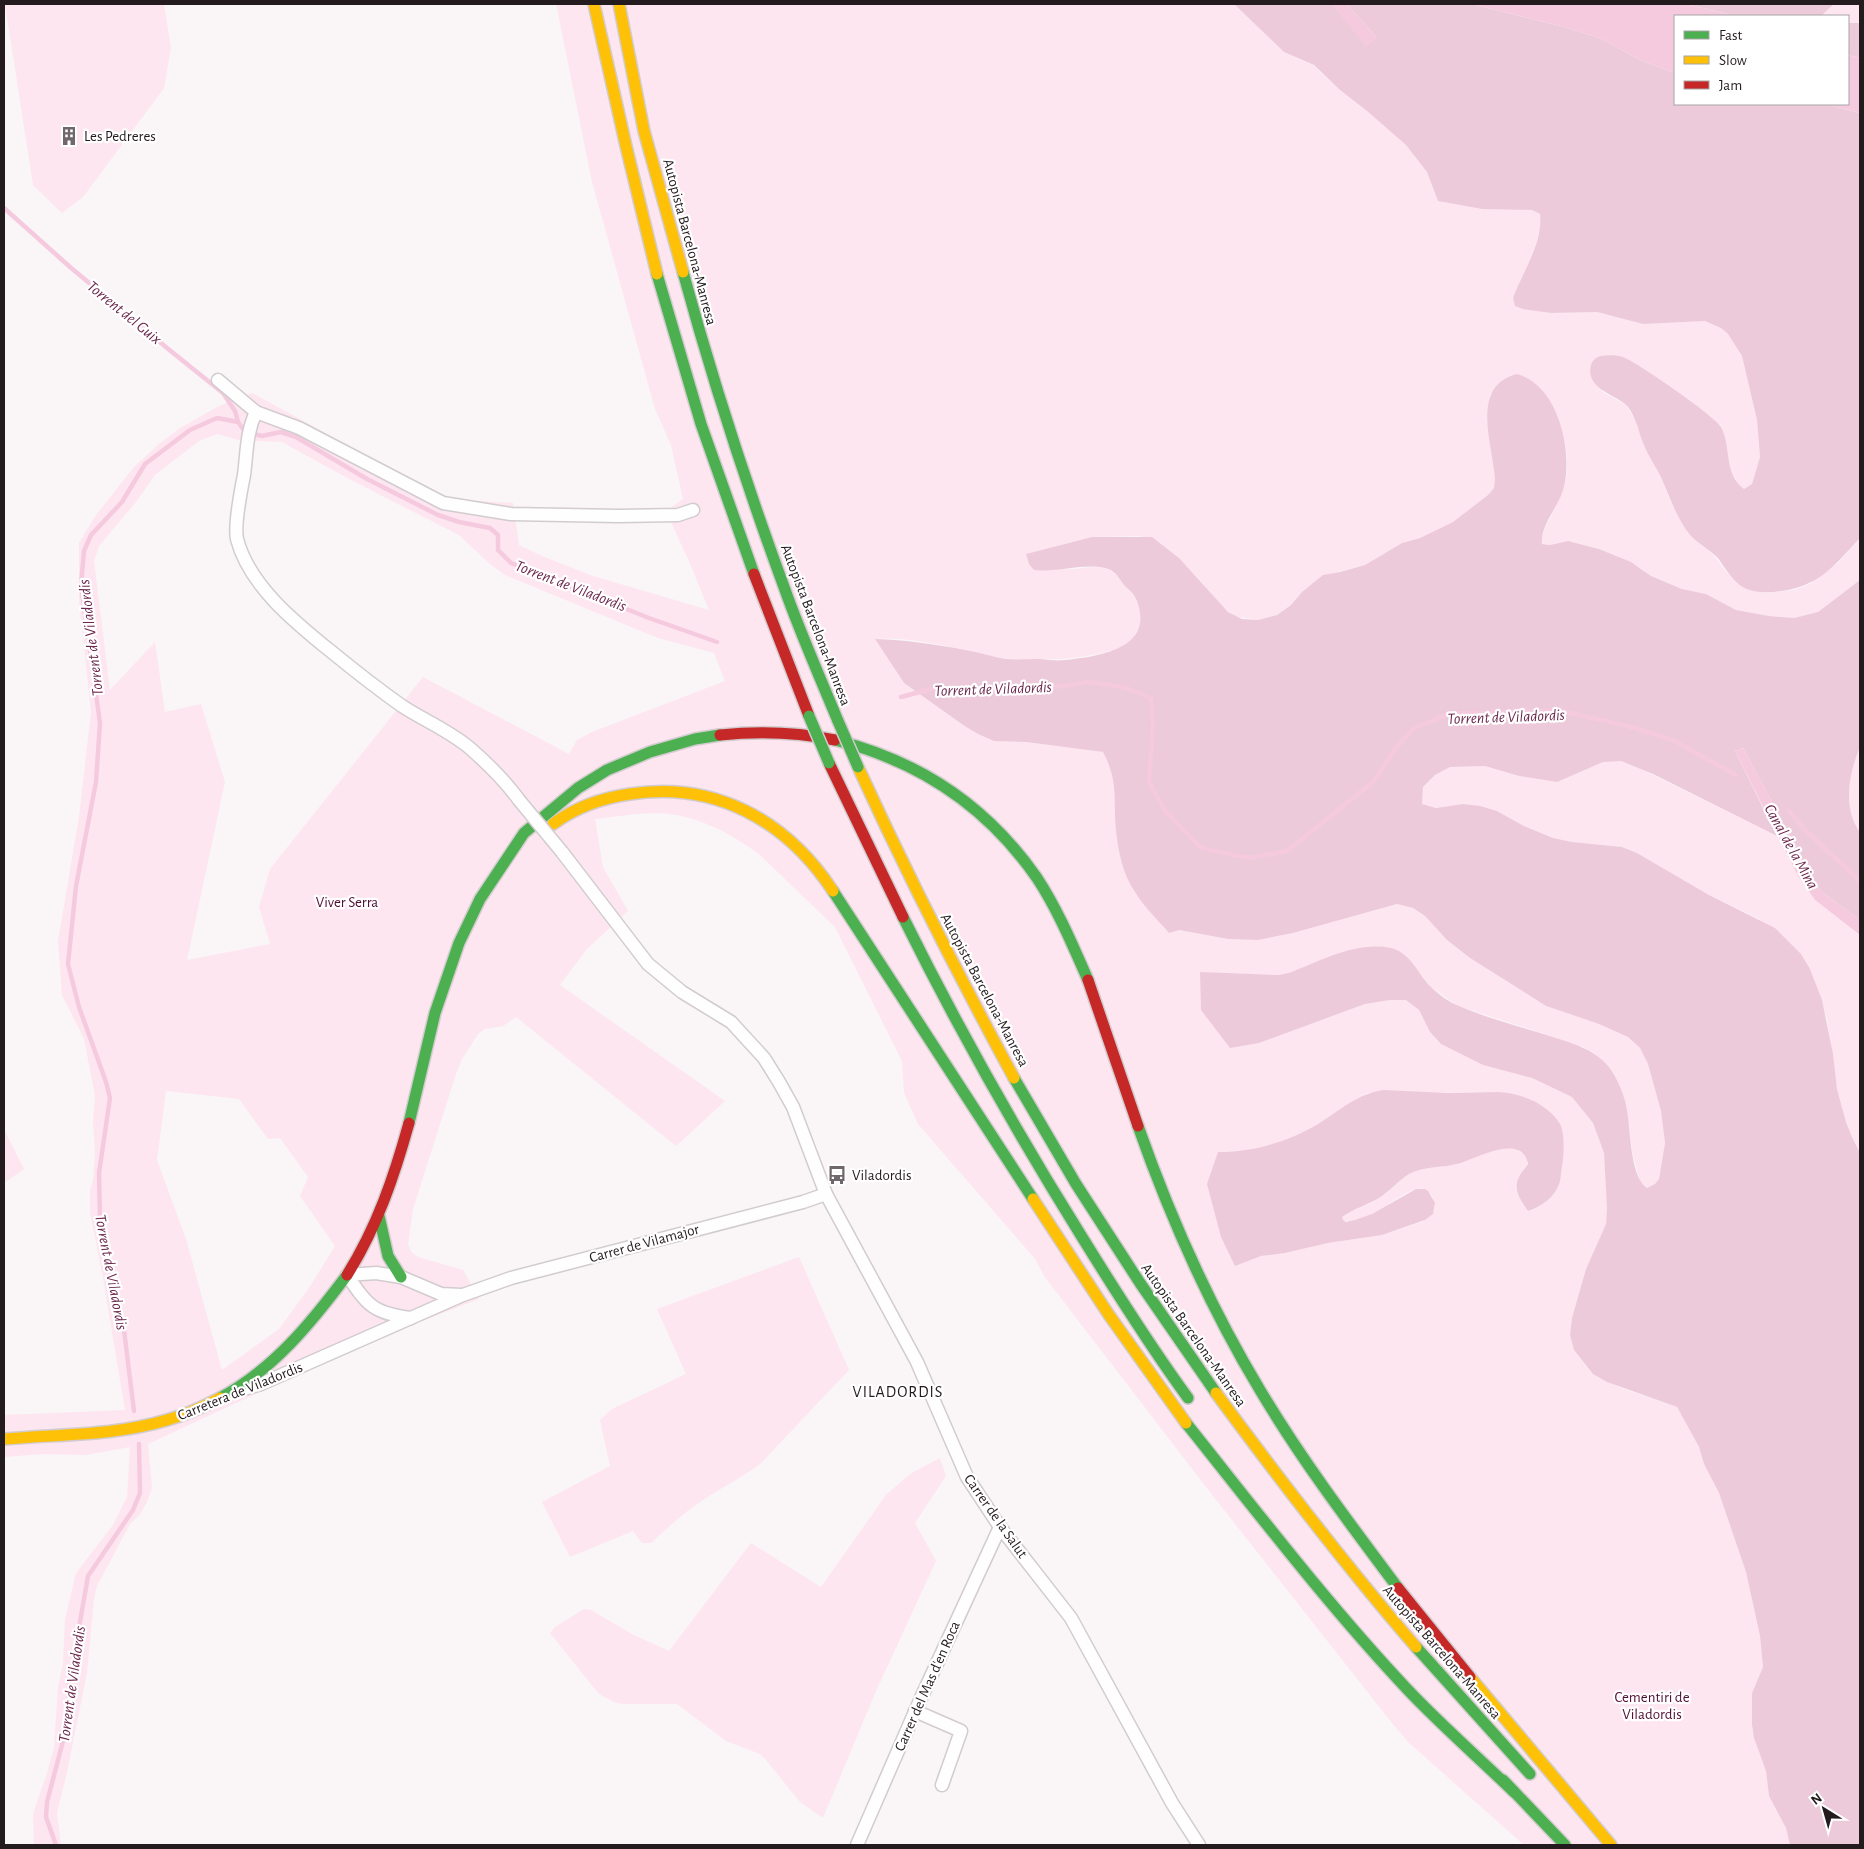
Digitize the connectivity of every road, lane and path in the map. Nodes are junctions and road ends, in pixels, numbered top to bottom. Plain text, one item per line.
1 (594, 4) edge
2 (619, 4) edge
3 (218, 380) dead end
4 (256, 412) junction
5 (693, 510) dead end
6 (512, 854) junction
7 (826, 1194) junction
8 (379, 1216) junction
9 (347, 1275) junction
10 (401, 1277) junction
11 (463, 1295) junction
12 (411, 1318) junction
13 (224, 1395) junction
14 (1196, 1408) dead end
15 (4, 1439) edge
16 (1000, 1527) junction
17 (1379, 1641) dead end
18 (915, 1711) junction
19 (1539, 1783) dead end
20 (942, 1785) dead end
21 (1514, 1792) junction
22 (1572, 1818) dead end
23 (857, 1845) edge
24 (1199, 1845) edge
25 (1565, 1845) edge
26 (1599, 1845) edge
27 (1611, 1845) edge

1 - 14 main road, bridge
2 - 19 main road, Autopista Barcelona-Manresa, bridge
3 - 4 street
4 - 5 street
4 - 7 street, Carrer de la Salut, bridge
6 - 8 main road
6 - 21 main road
6 - 27 main road
7 - 11 street, Carrer de Vilamajor
7 - 16 street, Carrer de la Salut
8 - 9 main road
8 - 10 main road
9 - 10 street
9 - 12 street
9 - 13 main road
10 - 11 street
11 - 12 street, Carretera de Viladordis
12 - 13 street, Carretera de Viladordis
13 - 15 main road, Carretera de Viladordis
16 - 18 street, Carrer del Mas d'en Roca
16 - 24 street, Carrer de la Salut
17 - 21 main road
18 - 20 street
18 - 23 street, Carrer del Mas d'en Roca
21 - 25 main road
22 - 26 main road

